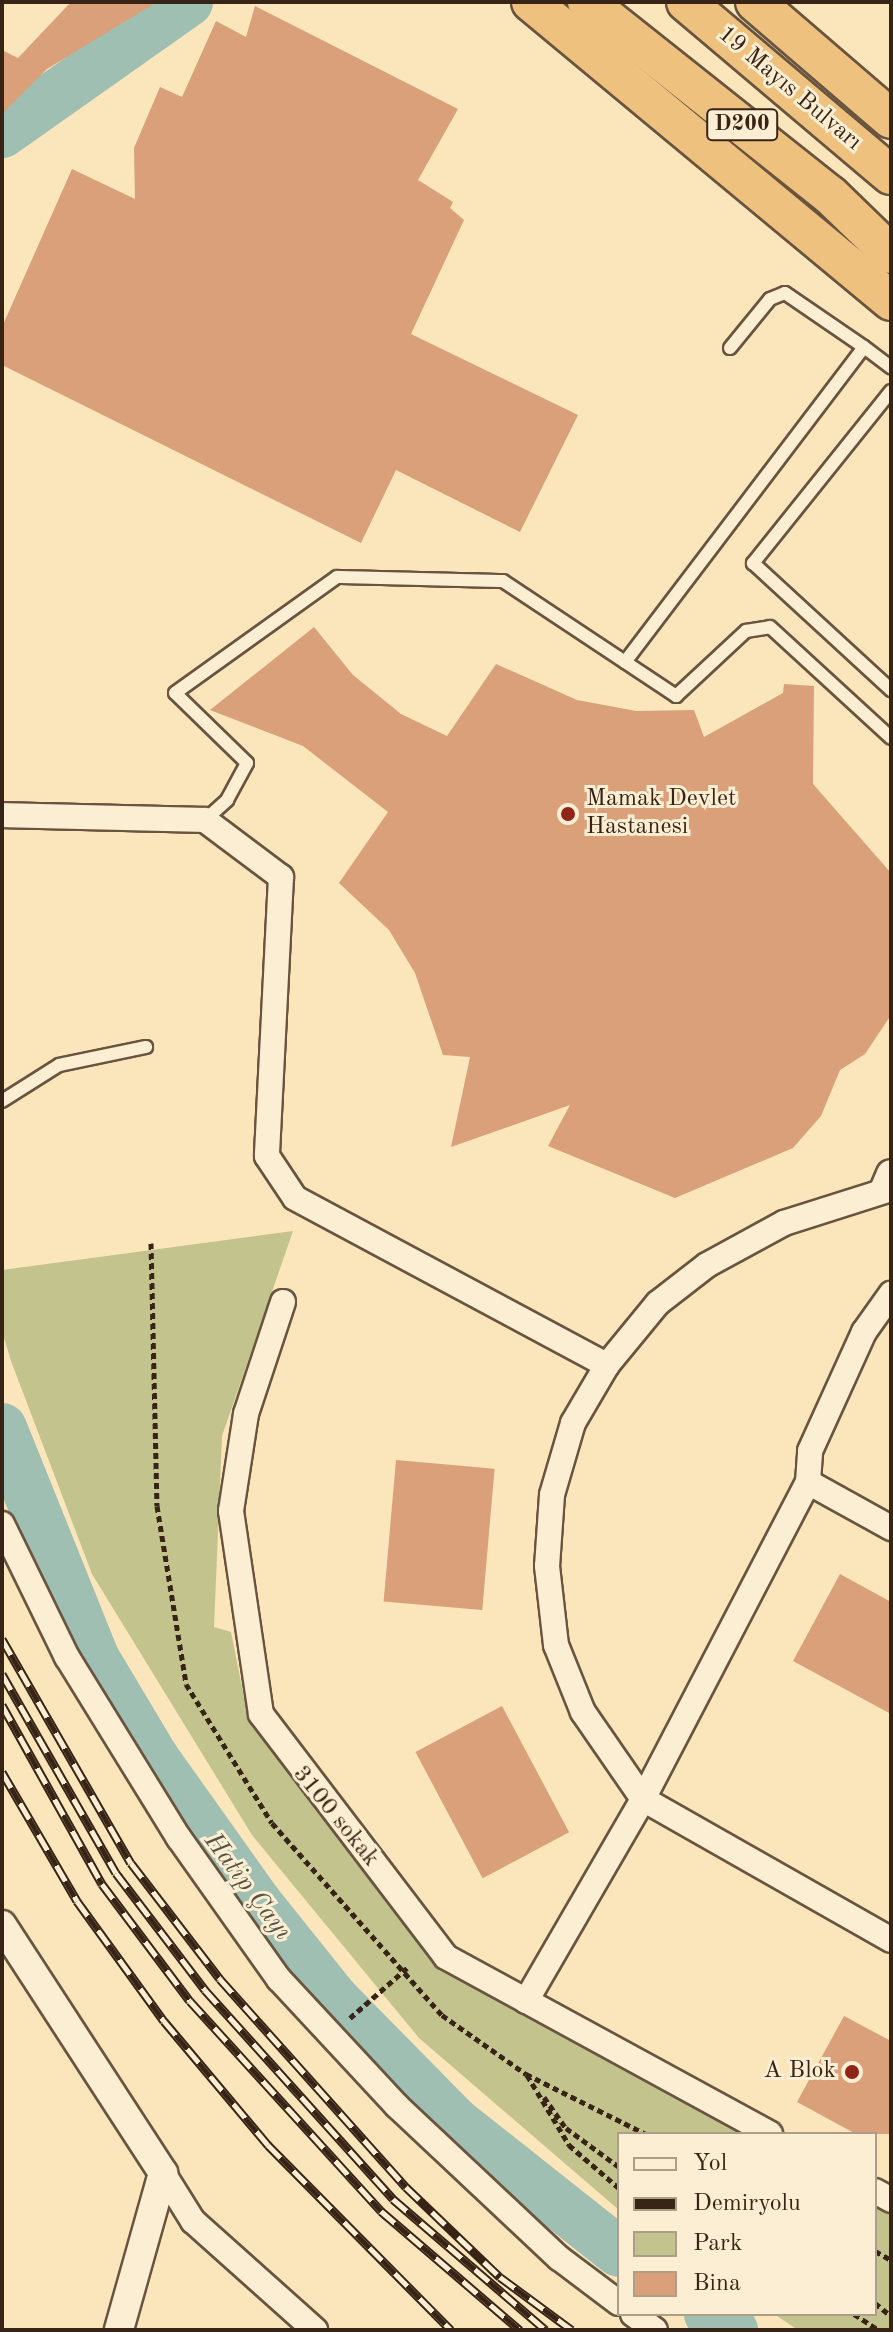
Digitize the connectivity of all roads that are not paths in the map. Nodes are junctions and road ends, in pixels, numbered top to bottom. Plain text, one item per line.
1 (531, 2) edge
2 (587, 2) edge
3 (686, 2) edge
4 (755, 2) edge
5 (890, 116) edge
6 (891, 175) edge
7 (891, 254) edge
8 (891, 301) edge
9 (864, 347) junction
10 (730, 348) dead end
11 (891, 367) edge
12 (891, 391) edge
13 (625, 662) junction
14 (891, 690) edge
15 (891, 738) edge
16 (2, 815) edge
17 (205, 820) junction
18 (146, 1047) dead end
19 (2, 1101) edge
20 (889, 1183) edge
21 (891, 1294) edge
22 (283, 1302) dead end
23 (607, 1365) junction
24 (808, 1482) junction
25 (2, 1524) edge
26 (891, 1528) edge
27 (643, 1799) junction
28 (3, 1929) edge
29 (891, 1940) edge
30 (526, 2001) junction
31 (766, 2132) edge
32 (163, 2173) junction
33 (617, 2302) edge
34 (636, 2316) edge
35 (119, 2330) edge
36 (315, 2330) edge
37 (655, 2330) edge

1 - 8 highway
2 - 7 highway, D200
3 - 6 highway, 19 Mayıs Bulvarı / D200
4 - 5 highway
9 - 10 lane
9 - 11 lane
9 - 13 lane
12 - 14 lane
13 - 15 lane
13 - 17 lane
16 - 17 street
17 - 23 street
18 - 19 lane
20 - 23 street
21 - 24 street
22 - 30 street, 3100 sokak
23 - 27 street
24 - 26 street
24 - 27 street
25 - 33 street
27 - 29 street
27 - 30 street
28 - 32 street
30 - 31 street, 3100 sokak
32 - 35 street
32 - 36 street
34 - 37 street

